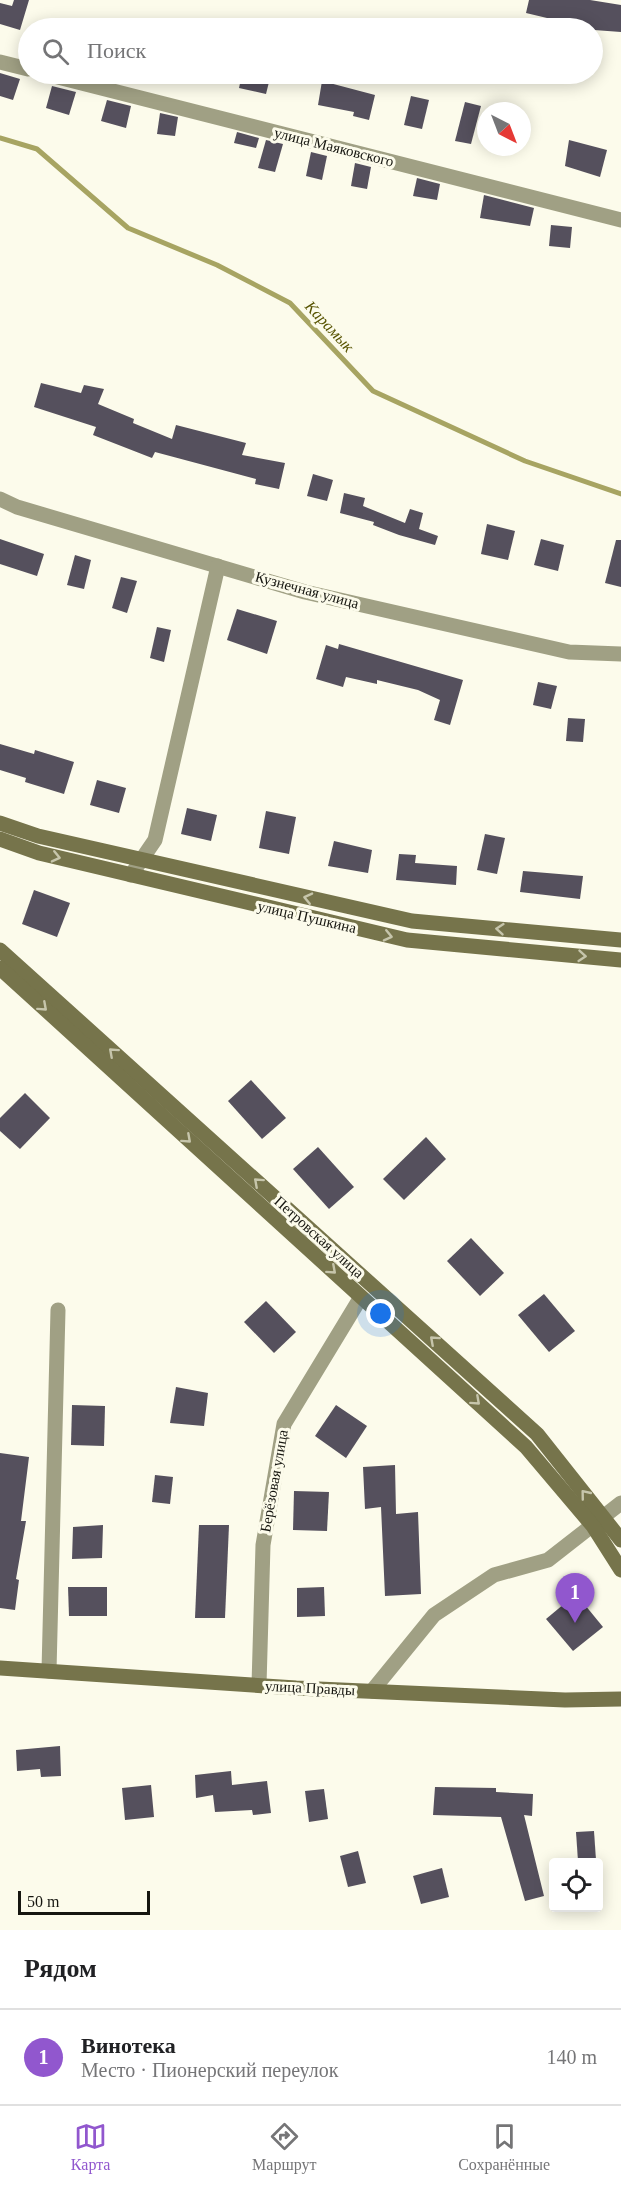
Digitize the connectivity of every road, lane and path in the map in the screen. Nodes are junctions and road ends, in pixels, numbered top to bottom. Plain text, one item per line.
1 (0, 62) edge
2 (18, 66) edge
3 (85, 84) edge
4 (621, 220) edge
5 (0, 499) edge
6 (218, 566) junction
7 (621, 654) edge
8 (0, 823) edge
9 (0, 839) edge
10 (141, 860) junction
11 (131, 875) junction
12 (621, 940) edge
13 (0, 950) edge
14 (621, 960) edge
15 (0, 968) edge
16 (361, 1297) junction
17 (58, 1310) dead end
18 (621, 1503) edge
19 (599, 1521) junction
20 (621, 1540) edge
21 (621, 1570) edge
22 (0, 1668) edge
23 (49, 1671) junction
24 (259, 1685) junction
25 (372, 1691) junction
26 (621, 1699) edge

1 - 2 street
3 - 4 street, улица Маяковского
5 - 6 street, Кузнечная улица
6 - 7 street, Кузнечная улица
6 - 10 street
8 - 10 street, улица Пушкина
9 -> 11 street, улица Пушкина
10 - 11 street
12 -> 10 street, улица Пушкина
11 -> 14 street, улица Пушкина
19 -> 13 street, Петровская улица
15 -> 16 street
16 -> 19 street
16 - 24 street, Берёзовая улица
17 - 23 street
18 - 19 street
19 - 20 street, Петровская улица
19 - 21 street
19 - 25 street
22 - 23 street, улица Правды
23 - 24 street, улица Правды
24 - 25 street, улица Правды
25 - 26 street, улица Правды

